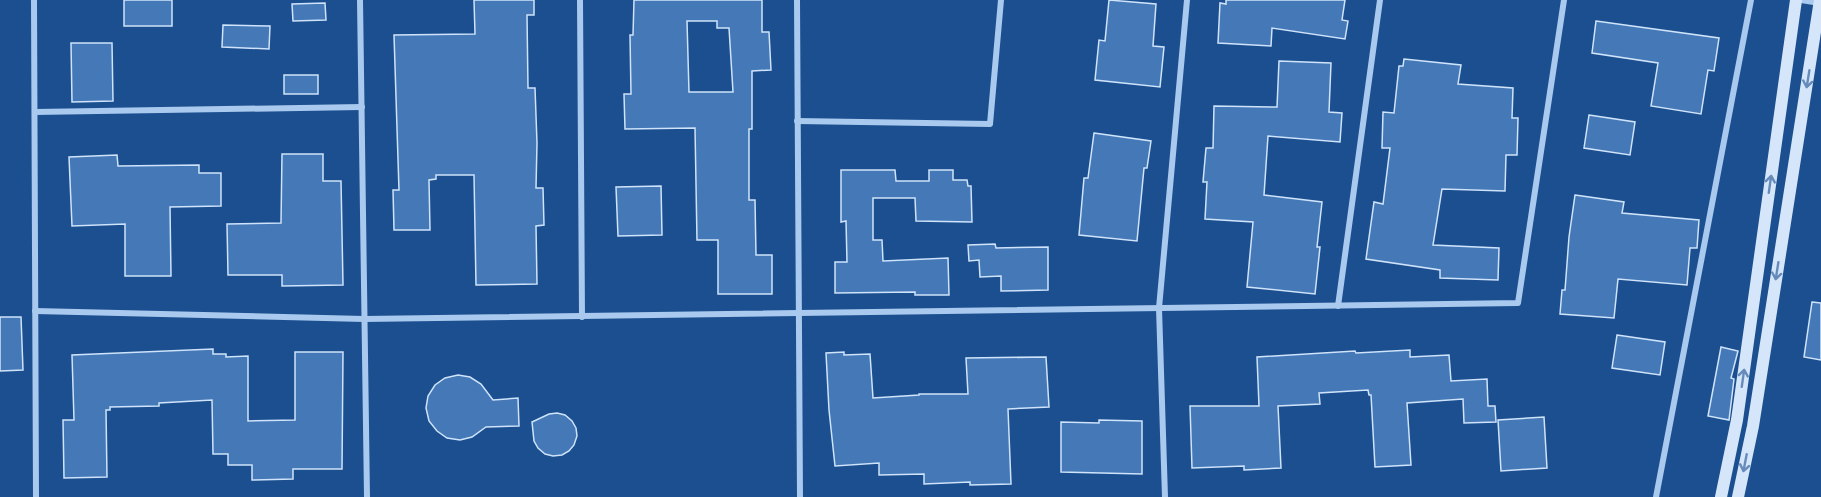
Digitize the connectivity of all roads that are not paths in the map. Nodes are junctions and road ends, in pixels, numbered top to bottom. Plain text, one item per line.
1 (34, 0) edge
2 (360, 0) edge
3 (580, 0) edge
4 (797, 0) edge
5 (1001, 0) edge
6 (1187, 0) edge
7 (1380, 0) edge
8 (1564, 0) edge
9 (1751, 0) edge
10 (1796, 0) edge
11 (1801, 0) edge
12 (1820, 1) edge
13 (362, 107) junction
14 (35, 112) junction
15 (797, 121) junction
16 (1338, 306) junction
17 (1160, 308) junction
18 (35, 311) junction
19 (799, 314) junction
20 (582, 317) junction
21 (364, 319) junction
22 (36, 497) edge
23 (367, 497) edge
24 (800, 497) edge
25 (1165, 497) edge
26 (1656, 497) edge
27 (1721, 497) edge
28 (1738, 497) edge

1 - 14 street
2 - 13 street
3 - 20 street
4 - 15 street
5 - 15 street
6 - 17 street
7 - 16 street
8 - 16 street
9 - 26 street
27 -> 10 street
11 - 12 street
12 -> 28 street
13 - 14 street
13 - 21 street
14 - 18 street
15 - 19 street
16 - 17 street
17 - 19 street
17 - 25 street
18 - 21 street
18 - 22 street
19 - 20 street
19 - 24 street
20 - 21 street
21 - 23 street

